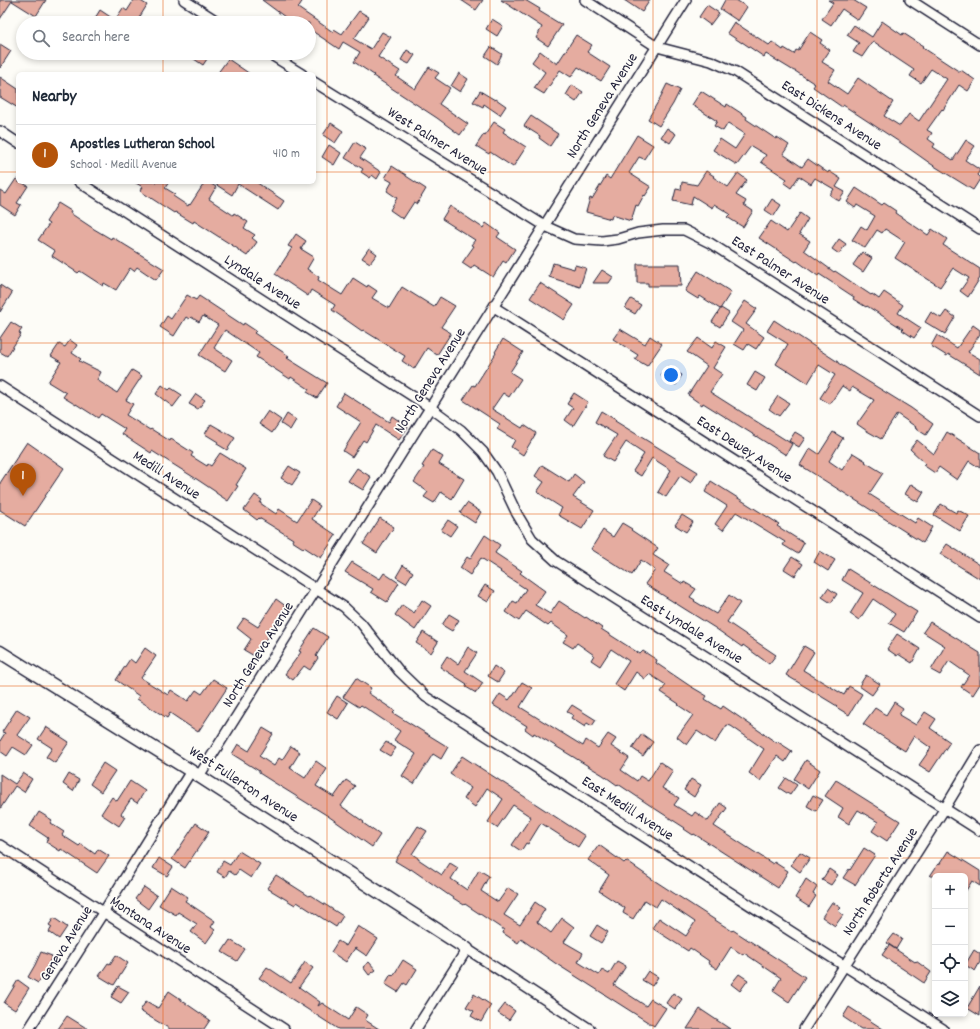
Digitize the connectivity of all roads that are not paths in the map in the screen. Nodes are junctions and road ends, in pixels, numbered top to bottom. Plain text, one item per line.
1 (184, 0) edge
2 (585, 0) edge
3 (686, 0) edge
4 (910, 0) edge
5 (209, 16) edge
6 (980, 45) edge
7 (657, 47) junction
8 (279, 60) edge
9 (299, 72) edge
10 (316, 83) edge
11 (0, 131) edge
12 (16, 142) edge
13 (82, 184) edge
14 (545, 226) junction
15 (980, 229) edge
16 (494, 307) junction
17 (0, 386) edge
18 (430, 408) junction
19 (980, 416) edge
20 (317, 589) junction
21 (980, 618) edge
22 (0, 652) edge
23 (980, 750) edge
24 (195, 774) junction
25 (945, 808) junction
26 (980, 831) edge
27 (0, 845) edge
28 (103, 913) junction
29 (467, 949) junction
30 (844, 965) junction
31 (30, 1029) edge
32 (284, 1029) edge
33 (416, 1029) edge
34 (590, 1029) edge
35 (804, 1029) edge
36 (944, 1029) edge

1 - 5 street
2 - 7 street, East Dickens Avenue
3 - 7 street, North Geneva Avenue
4 - 6 street
7 - 14 street, North Geneva Avenue
7 - 15 street, East Dickens Avenue
8 - 9 street
10 - 14 street, West Palmer Avenue
11 - 12 street
13 - 18 street, Lyndale Avenue
14 - 16 street, North Geneva Avenue
14 - 19 street, East Palmer Avenue
16 - 18 street, North Geneva Avenue
16 - 21 street, East Dewey Avenue
17 - 20 street, Medill Avenue
18 - 20 street, North Geneva Avenue
18 - 25 street, East Lyndale Avenue
20 - 24 street, North Geneva Avenue
20 - 30 street, East Medill Avenue
22 - 24 street, West Fullerton Avenue
23 - 25 street, North Roberta Avenue
24 - 28 street, Geneva Avenue
24 - 29 street, West Fullerton Avenue
25 - 26 street, East Lyndale Avenue
25 - 30 street, North Roberta Avenue
27 - 28 street, Montana Avenue
28 - 31 street, Geneva Avenue
28 - 32 street, Montana Avenue
29 - 33 street
29 - 34 street
30 - 35 street, North Roberta Avenue
30 - 36 street, East Medill Avenue

